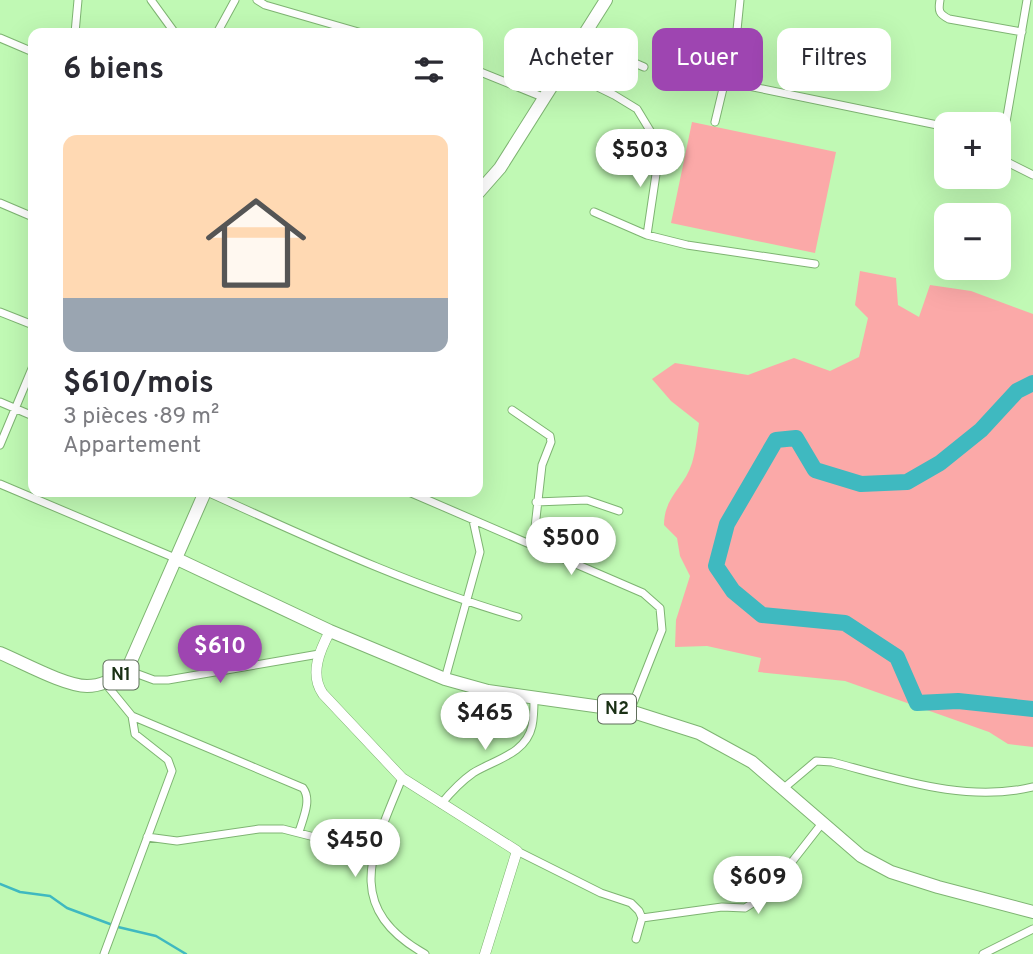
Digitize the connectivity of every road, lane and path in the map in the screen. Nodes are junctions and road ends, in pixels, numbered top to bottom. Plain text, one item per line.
1 (151, 0) edge
2 (235, 0) edge
3 (257, 0) edge
4 (606, 0) edge
5 (740, 0) edge
6 (940, 0) edge
7 (1027, 0) edge
8 (78, 1) edge
9 (75, 28) edge
10 (171, 28) edge
11 (221, 28) edge
12 (345, 28) edge
13 (589, 28) edge
14 (737, 28) edge
15 (1022, 32) junction
16 (0, 38) edge
17 (28, 50) edge
18 (638, 64) edge
19 (644, 67) dead end
20 (483, 73) edge
21 (763, 89) edge
22 (549, 91) edge
23 (606, 91) edge
24 (722, 91) edge
25 (545, 97) junction
26 (1008, 112) edge
27 (715, 122) dead end
28 (934, 124) edge
29 (1011, 164) edge
30 (1033, 176) edge
31 (483, 188) edge
32 (0, 203) edge
33 (594, 212) dead end
34 (28, 215) edge
35 (647, 235) junction
36 (814, 264) dead end
37 (0, 312) edge
38 (28, 324) edge
39 (28, 378) edge
40 (0, 402) edge
41 (15, 408) junction
42 (512, 410) dead end
43 (28, 414) edge
44 (0, 445) edge
45 (0, 484) edge
46 (28, 496) edge
47 (31, 497) edge
48 (204, 497) edge
49 (217, 497) edge
50 (420, 497) edge
51 (536, 502) junction
52 (619, 511) dead end
53 (473, 520) junction
54 (533, 545) junction
55 (175, 558) junction
56 (468, 603) junction
57 (518, 617) dead end
58 (330, 631) junction
59 (0, 653) edge
60 (319, 654) junction
61 (127, 670) junction
62 (445, 679) junction
63 (105, 683) junction
64 (534, 698) junction
65 (630, 711) junction
66 (132, 716) junction
67 (402, 778) junction
68 (1033, 787) edge
69 (784, 788) junction
70 (441, 804) junction
71 (823, 822) junction
72 (299, 832) junction
73 (147, 837) junction
74 (517, 851) junction
75 (373, 852) junction
76 (1033, 912) edge
77 (642, 918) junction
78 (1033, 929) edge
79 (636, 939) dead end
80 (104, 954) edge
81 (425, 954) edge
82 (485, 954) edge
83 (983, 954) edge

1 - 10 street
2 - 11 street
3 - 12 street
4 - 13 highway
5 - 14 street
6 - 15 street
7 - 15 street
8 - 9 street
15 - 26 street
16 - 17 street
18 - 19 street
20 - 25 street
21 - 28 street
22 - 25 highway
23 - 35 street
24 - 27 street
25 - 31 highway
29 - 30 street
32 - 34 street
33 - 35 street
35 - 36 street
37 - 38 street
39 - 41 street
40 - 41 street
41 - 43 street
41 - 44 street
42 - 51 street
45 - 46 street
47 - 55 street
48 - 55 highway, N1
49 - 56 street
50 - 53 street
51 - 52 street
51 - 54 street
53 - 54 street
53 - 56 street
54 - 65 street
55 - 58 highway, N2
55 - 61 highway, N1
56 - 57 street
56 - 62 street
58 - 60 street
58 - 62 highway, N2
59 - 63 highway, N1
60 - 61 street
60 - 67 street
61 - 63 highway, N1
62 - 64 highway, N2
63 - 66 street
64 - 65 highway, N2
64 - 70 street
65 - 69 highway, N2
66 - 72 street
66 - 73 street
67 - 70 street
67 - 75 street
68 - 69 street
69 - 71 highway, N2
70 - 74 street
71 - 76 highway, N2
71 - 77 street
72 - 73 street
72 - 75 street
73 - 80 street
74 - 77 street
74 - 82 street
75 - 81 street
77 - 79 street
78 - 83 street

